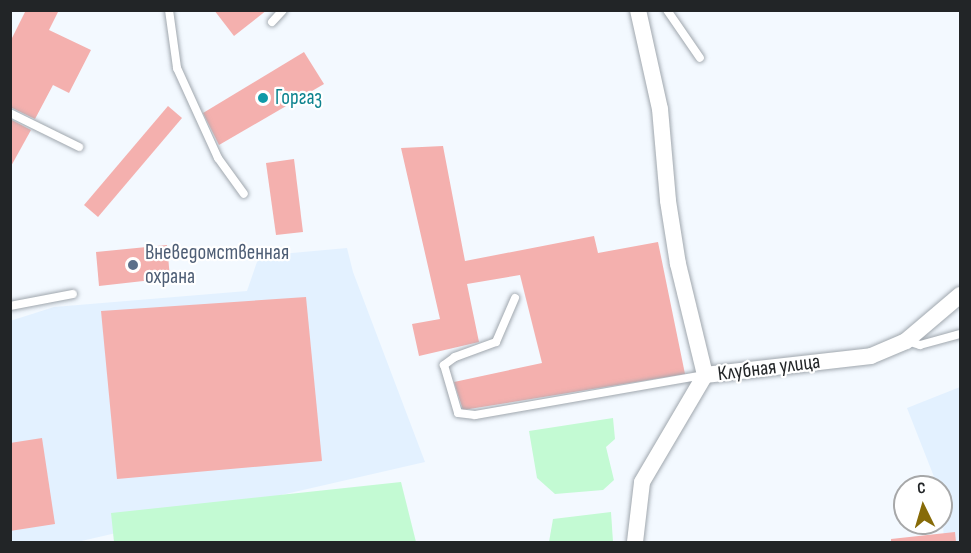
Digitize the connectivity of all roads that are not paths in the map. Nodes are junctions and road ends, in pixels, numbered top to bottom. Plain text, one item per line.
1 (169, 10) edge
2 (283, 10) edge
3 (638, 10) edge
4 (667, 10) edge
5 (272, 22) dead end
6 (700, 58) dead end
7 (10, 113) edge
8 (79, 147) dead end
9 (244, 194) dead end
10 (73, 294) dead end
11 (960, 295) edge
12 (515, 298) dead end
13 (10, 306) edge
14 (960, 334) edge
15 (906, 341) junction
16 (705, 375) junction
17 (635, 543) edge

1 - 9 lane
2 - 5 lane
3 - 16 street
4 - 6 lane
7 - 8 lane
10 - 13 lane
11 - 15 street, Клубная улица
12 - 16 lane
14 - 15 lane
15 - 16 street, Клубная улица
16 - 17 street, Клубная улица

